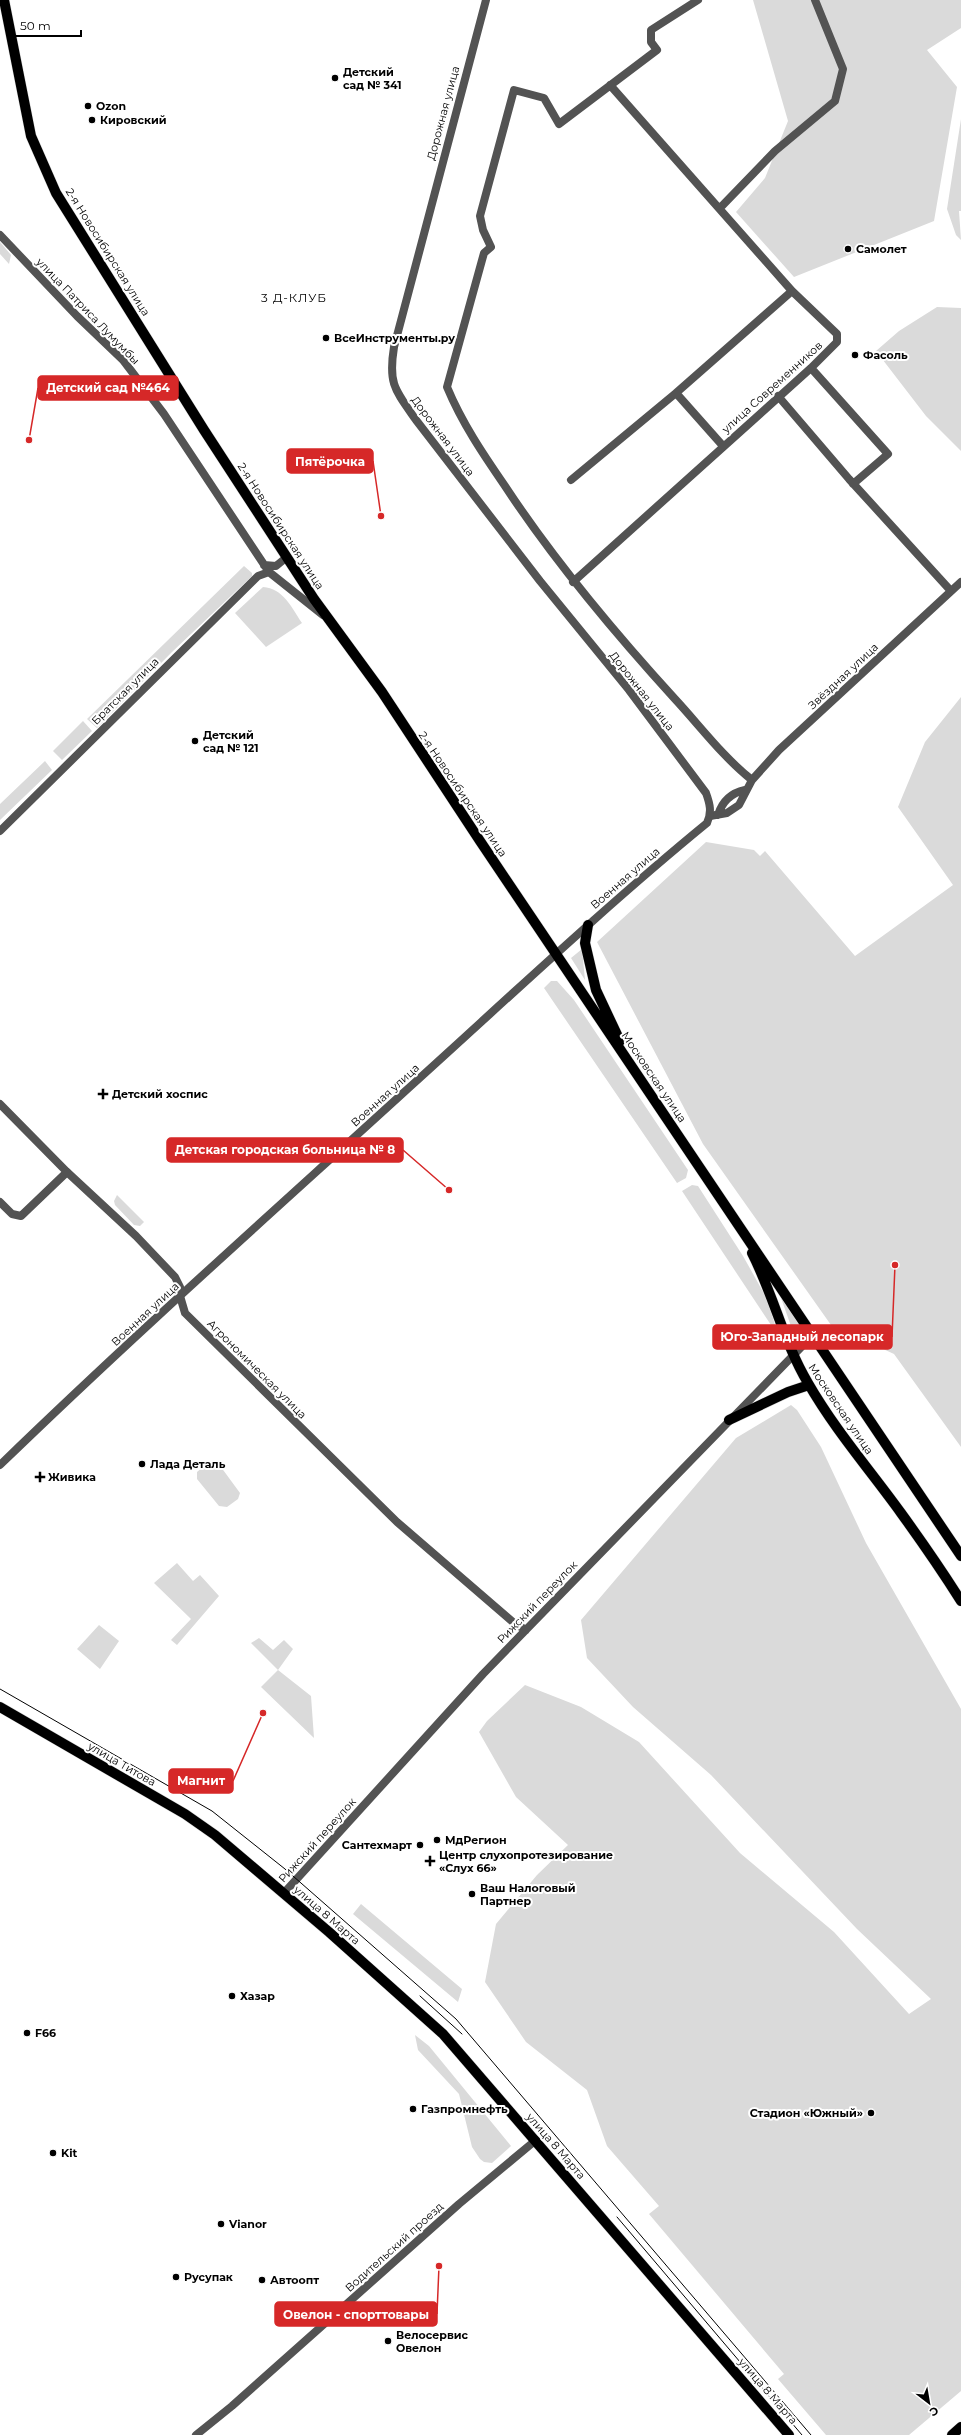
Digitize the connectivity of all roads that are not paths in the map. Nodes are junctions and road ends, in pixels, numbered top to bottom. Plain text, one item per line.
1 (4, 0) edge
2 (486, 0) edge
3 (698, 0) edge
4 (815, 0) edge
5 (610, 85) junction
6 (720, 208) junction
7 (0, 235) edge
8 (792, 291) junction
9 (811, 368) junction
10 (676, 393) junction
11 (778, 396) junction
12 (723, 446) junction
13 (571, 480) dead end
14 (853, 484) junction
15 (287, 557) junction
16 (267, 568) junction
17 (573, 582) junction
18 (961, 582) edge
19 (951, 591) junction
20 (328, 619) junction
21 (752, 780) junction
22 (745, 790) junction
23 (730, 797) joint
24 (739, 805) joint
25 (714, 816) junction
26 (0, 831) edge
27 (588, 925) junction
28 (556, 953) junction
29 (622, 1050) junction
30 (0, 1104) edge
31 (67, 1172) junction
32 (0, 1202) edge
33 (732, 1214) junction
34 (180, 1296) junction
35 (814, 1334) junction
36 (792, 1356) junction
37 (809, 1385) junction
38 (729, 1420) junction
39 (0, 1465) edge
40 (961, 1556) edge
41 (961, 1601) edge
42 (526, 1630) junction
43 (0, 1707) edge
44 (284, 1893) junction
45 (536, 2140) junction
46 (961, 2427) edge
47 (196, 2435) edge
48 (789, 2435) edge
49 (952, 2435) edge

1 - 15 main road, 2-я Новосибирская улица
2 - 25 street, Дорожная улица
3 - 5 street
4 - 6 street
5 - 6 street, улица Современников
5 - 17 street
6 - 8 street, улица Современников
7 - 16 street, улица Патриса Лумумбы
8 - 9 street, улица Современников
8 - 10 street
9 - 11 street, улица Современников
9 - 14 street
10 - 12 street
10 - 13 street
11 - 12 street, улица Современников
11 - 14 street
12 - 17 street, улица Современников
14 - 19 street
15 - 16 street, Братская улица
15 - 20 main road, 2-я Новосибирская улица
16 - 20 street, улица Патриса Лумумбы
16 - 26 street, Братская улица
17 - 21 street
18 - 19 street, Звёздная улица
19 - 21 street, Звёздная улица
20 - 28 main road, 2-я Новосибирская улица
21 - 22 street, Звёздная улица
22 - 23 street, Звёздная улица
22 - 24 street, Звёздная улица
23 - 25 street, Военная улица
24 - 25 street, Военная улица
25 - 27 street, Военная улица
27 - 28 street, Военная улица
27 - 29 main road
28 - 29 main road, Московская улица
28 - 34 street, Военная улица
29 - 33 main road, Московская улица
30 - 31 street, Агрономическая улица
31 - 32 street
31 - 34 street, Агрономическая улица
33 - 35 main road, Московская улица
33 - 36 main road, Московская улица
34 - 39 street, Военная улица
34 - 42 street, Агрономическая улица
35 - 36 street, Рижский переулок
35 - 40 main road, Московская улица
36 - 37 main road, Московская улица
36 - 38 street, Рижский переулок
37 - 38 main road
37 - 41 main road, Московская улица
38 - 42 street, Рижский переулок
42 - 44 street, Рижский переулок
43 - 44 main road, улица Титова
44 - 45 main road, улица 8 Марта
45 - 47 street, Водительский проезд
45 - 48 main road, улица 8 Марта
46 - 49 main road

